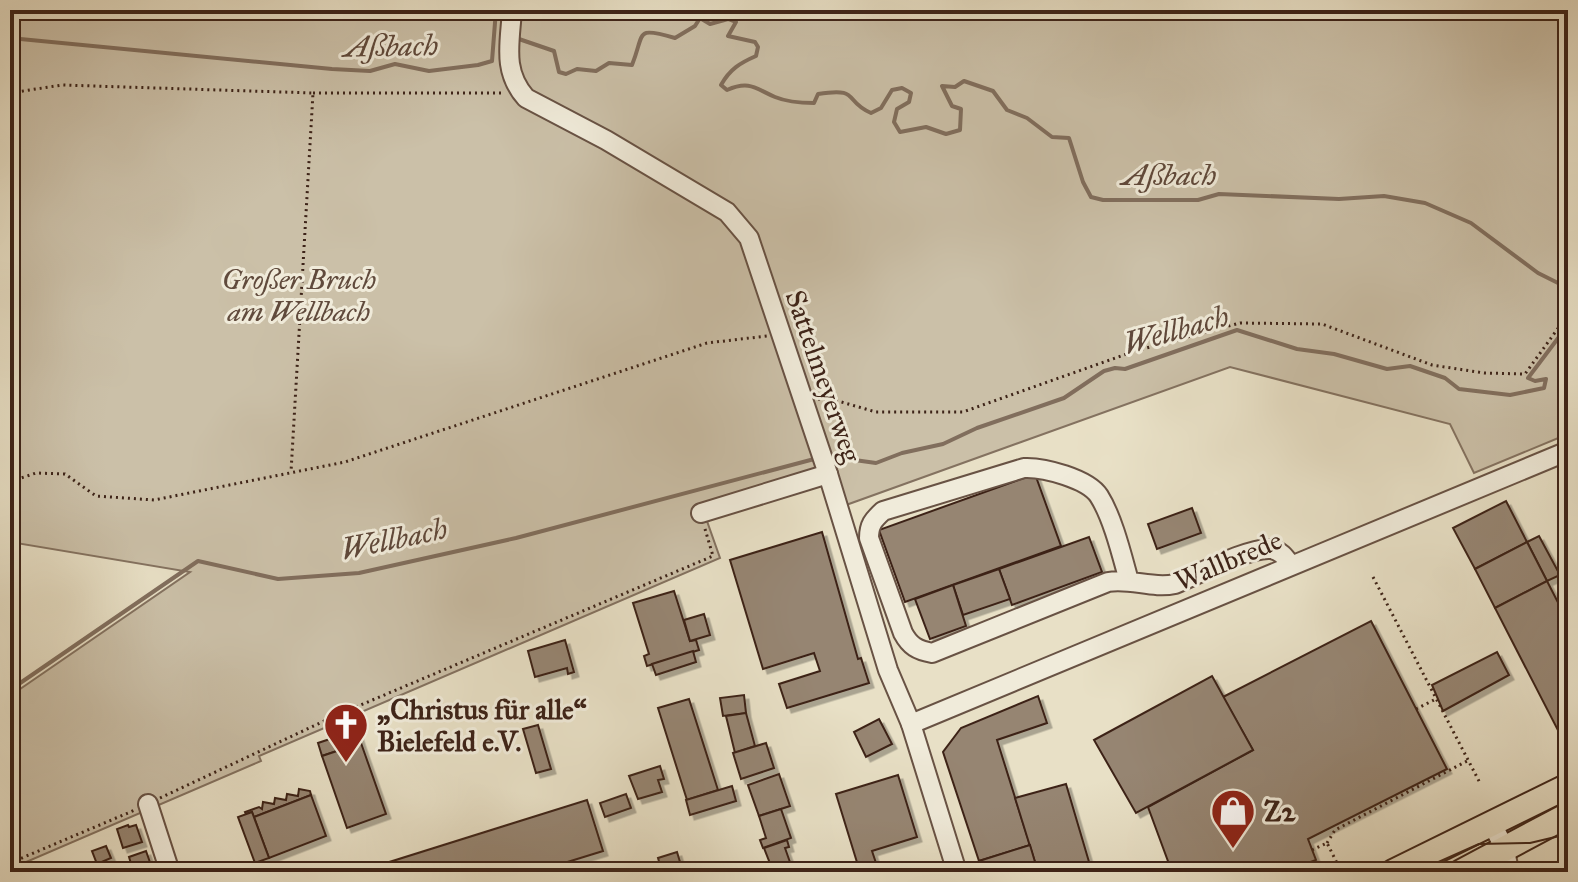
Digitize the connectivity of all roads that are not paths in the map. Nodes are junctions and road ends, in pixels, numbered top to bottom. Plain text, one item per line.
1 (512, 10) edge
2 (1568, 451) edge
3 (828, 474) junction
4 (701, 513) road end
5 (1290, 564) junction
6 (1129, 581) junction
7 (911, 724) junction
8 (1568, 786) edge
9 (148, 804) road end
10 (1568, 815) edge
11 (1492, 824) junction
12 (1508, 862) edge
13 (170, 872) edge
14 (957, 872) edge
15 (1393, 872) edge
16 (1461, 872) edge

1 - 3 street, Sattelmeyerweg
2 - 5 street, Wallbrede
3 - 4 street
3 - 7 street, Sattelmeyerweg
5 - 6 street
5 - 7 street, Wallbrede
6 - 6 street
7 - 14 street, Sattelmeyerweg
8 - 11 main road
9 - 13 street
10 - 12 main road
11 - 12 street
11 - 15 main road
12 - 16 main road

